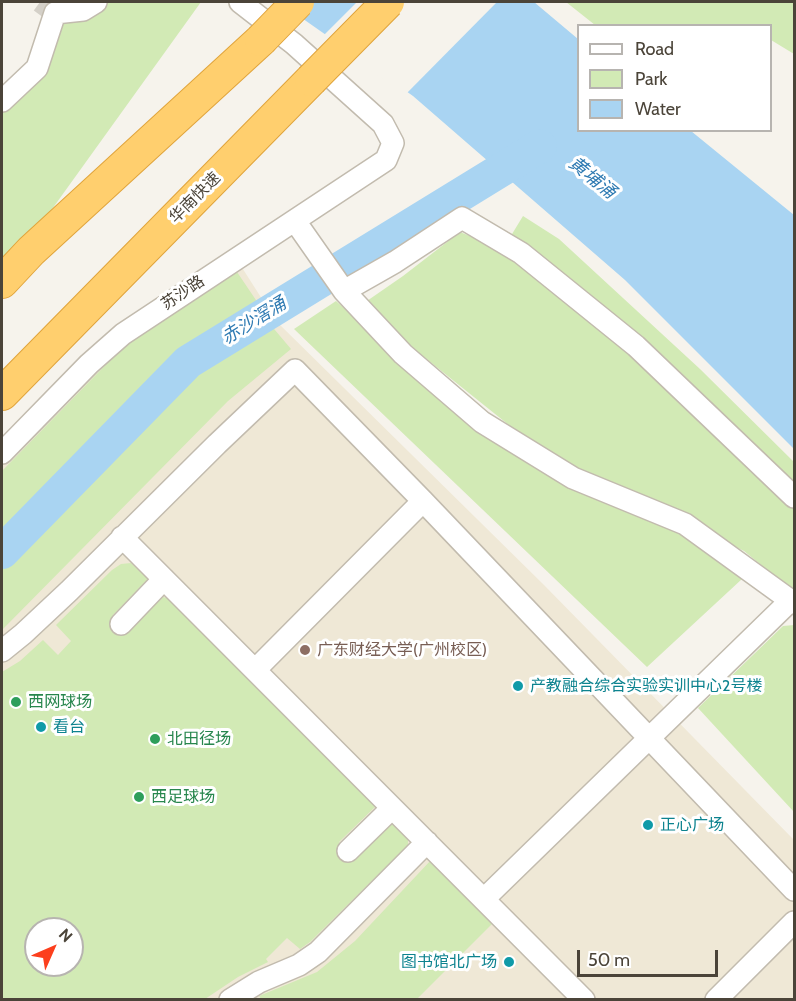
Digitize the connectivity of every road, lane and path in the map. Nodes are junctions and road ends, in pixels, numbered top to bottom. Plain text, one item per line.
1 (96, 2) edge
2 (240, 2) edge
3 (298, 2) edge
4 (388, 2) edge
5 (2, 101) edge
6 (295, 220) junction
7 (2, 282) edge
8 (344, 291) junction
9 (2, 394) edge
10 (2, 453) edge
11 (795, 497) edge
12 (423, 501) junction
13 (122, 537) junction
14 (164, 579) junction
15 (793, 601) edge
16 (121, 624) dead end
17 (2, 651) edge
18 (255, 670) junction
19 (649, 738) junction
20 (392, 808) junction
21 (427, 842) junction
22 (348, 851) dead end
23 (795, 890) edge
24 (484, 899) junction
25 (795, 922) edge
26 (230, 999) edge
27 (584, 999) edge
28 (716, 999) edge

1 - 5 street
2 - 6 street, 苏沙路
3 - 7 highway, bridge
4 - 9 highway, 华南快速, bridge
6 - 8 street
6 - 10 street, 苏沙路
8 - 11 street
8 - 15 street
12 - 13 street
12 - 18 street
12 - 19 street
13 - 14 street
13 - 17 street
14 - 16 street
14 - 18 street
15 - 19 street
18 - 20 street
19 - 23 street
19 - 24 street
20 - 21 street
20 - 22 street
21 - 24 street
21 - 26 street
24 - 27 street
25 - 28 street

